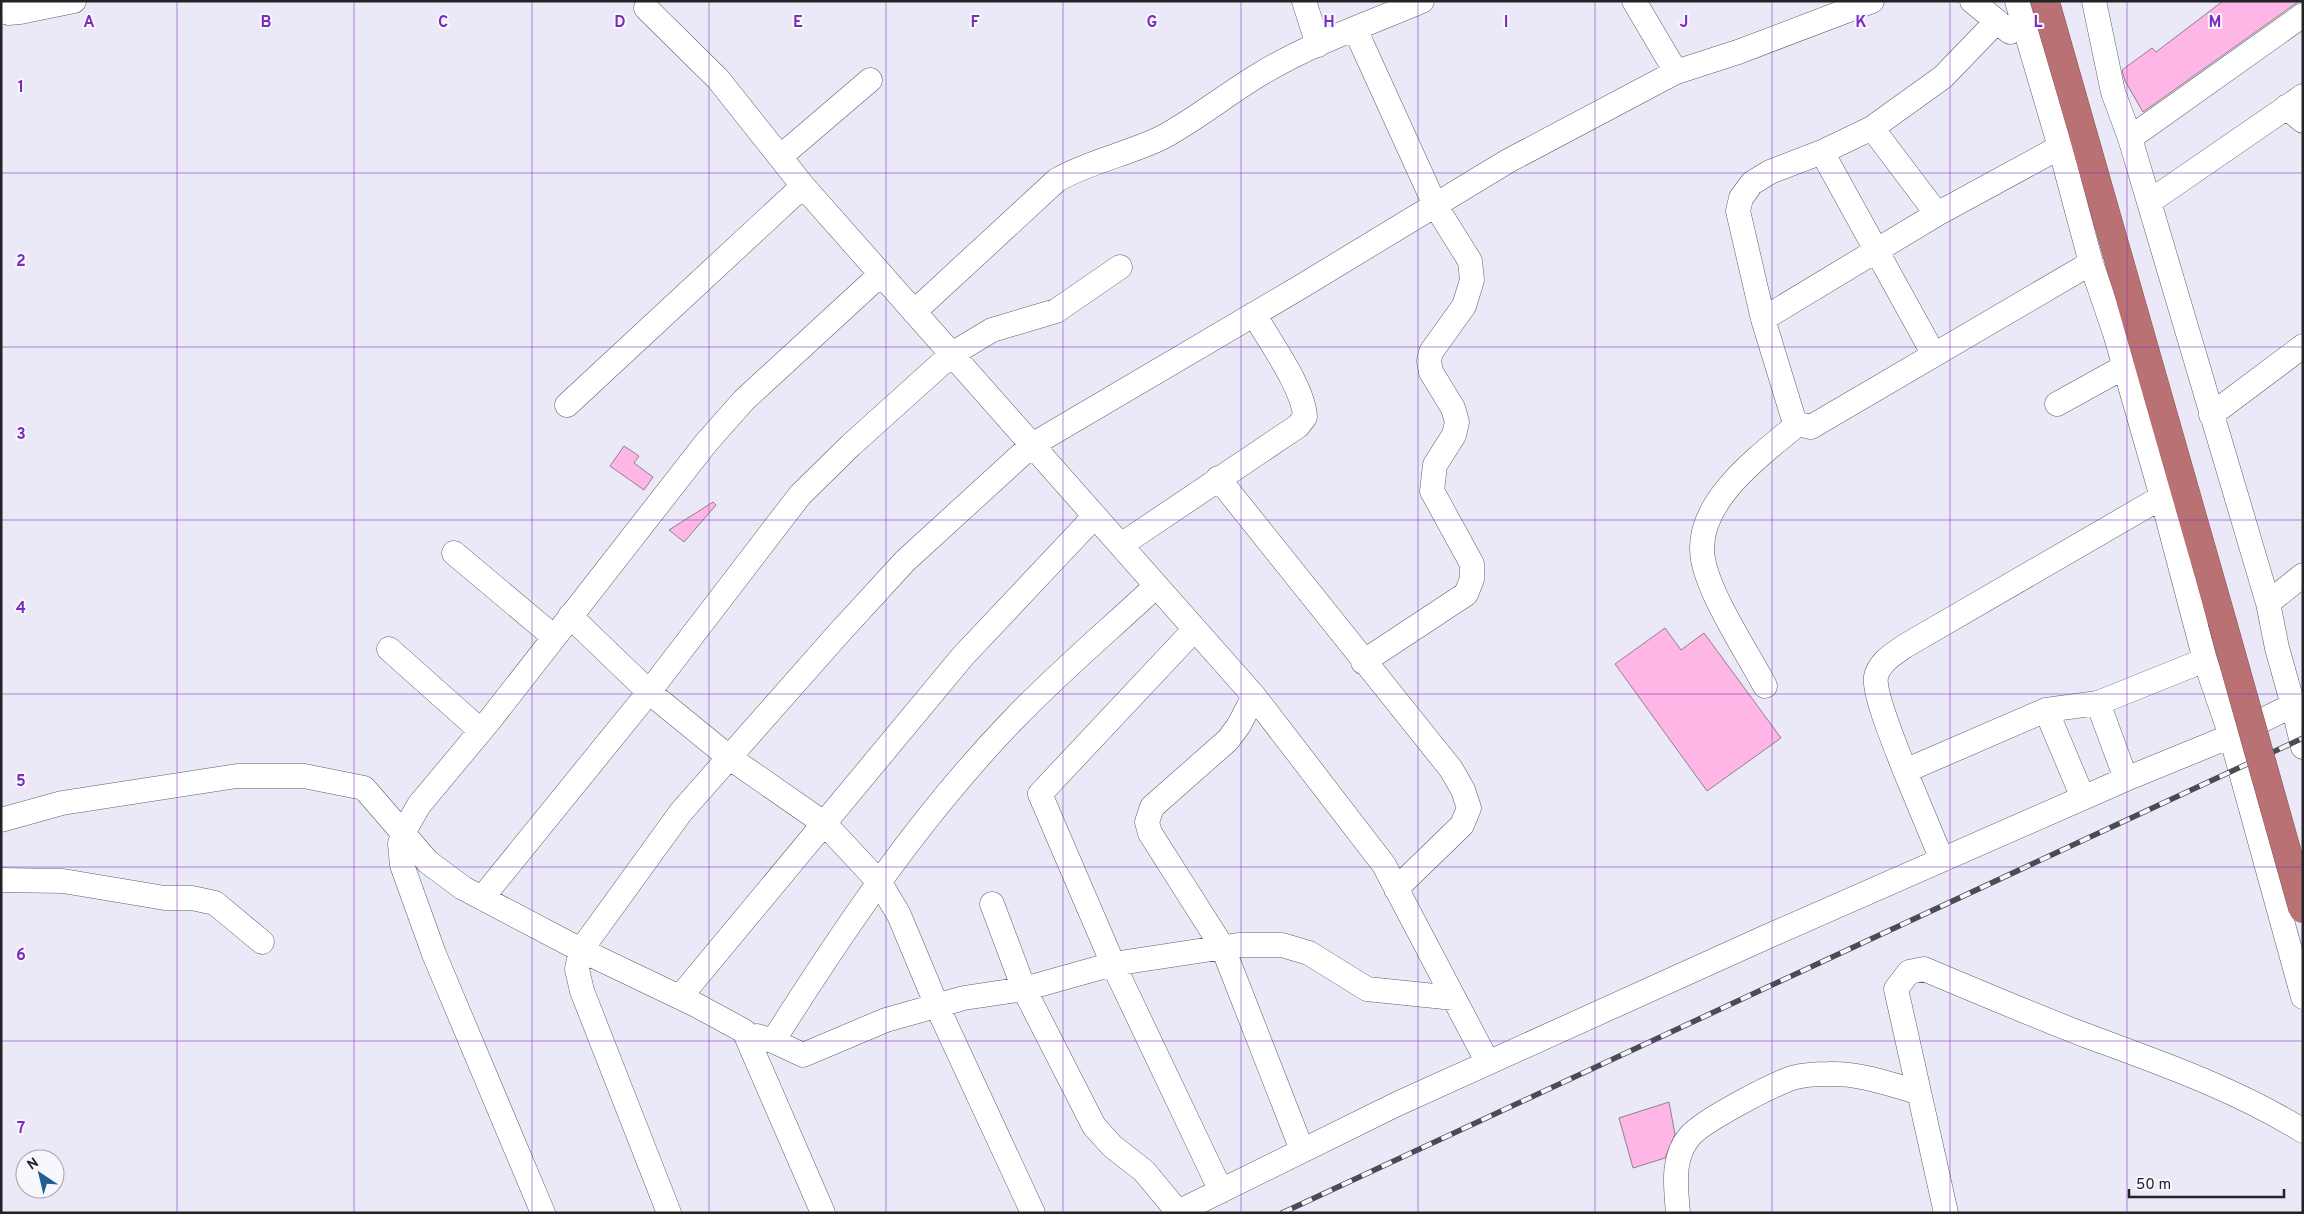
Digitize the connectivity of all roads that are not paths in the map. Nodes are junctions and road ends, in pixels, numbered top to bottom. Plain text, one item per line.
1 (74, 1) edge
2 (1304, 1) edge
3 (1422, 1) edge
4 (1634, 1) edge
5 (1872, 1) edge
6 (1972, 1) edge
7 (2017, 1) edge
8 (2045, 1) edge
9 (2094, 1) edge
10 (2300, 1) edge
11 (1, 6) edge
12 (2303, 6) edge
13 (646, 8) dead end
14 (2303, 15) edge
15 (1997, 21) junction
16 (1355, 29) junction
17 (1318, 45) junction
18 (2031, 50) junction
19 (1676, 72) junction
20 (870, 80) dead end
21 (2297, 108) edge
22 (1872, 128) junction
23 (2130, 138) junction
24 (2060, 146) junction
25 (1822, 152) junction
26 (780, 157) junction
27 (804, 186) junction
28 (2149, 202) junction
29 (1436, 205) junction
30 (1937, 214) junction
31 (1876, 252) junction
32 (2090, 263) junction
33 (1120, 267) dead end
34 (881, 274) junction
35 (914, 312) junction
36 (1254, 314) junction
37 (1763, 319) junction
38 (2303, 346) edge
39 (952, 354) junction
40 (1934, 355) junction
41 (2124, 367) junction
42 (2057, 404) dead end
43 (566, 405) dead end
44 (2211, 415) junction
45 (1798, 424) junction
46 (1032, 444) junction
47 (1218, 478) junction
48 (2162, 497) junction
49 (1095, 516) junction
50 (1121, 545) junction
51 (454, 553) dead end
52 (2303, 575) edge
53 (1156, 586) junction
54 (2268, 603) junction
55 (570, 616) junction
56 (1195, 629) junction
57 (554, 637) junction
58 (389, 650) dead end
59 (2204, 660) junction
60 (1363, 662) junction
61 (1765, 686) dead end
62 (649, 692) junction
63 (1254, 696) junction
64 (2098, 703) junction
65 (2293, 704) junction
66 (2046, 710) junction
67 (481, 731) junction
68 (2232, 736) junction
69 (2303, 747) edge
70 (730, 758) junction
71 (1905, 770) junction
72 (2126, 780) junction
73 (2083, 798) junction
74 (1, 820) edge
75 (825, 824) junction
76 (403, 833) junction
77 (1942, 860) junction
78 (1, 880) edge
79 (880, 883) junction
80 (1396, 889) junction
81 (482, 898) junction
82 (992, 904) dead end
83 (2303, 910) edge
84 (262, 942) dead end
85 (1223, 948) junction
86 (581, 950) junction
87 (1113, 964) junction
88 (1024, 989) junction
89 (680, 997) junction
90 (2303, 997) edge
91 (1454, 998) junction
92 (937, 1006) junction
93 (744, 1031) junction
94 (773, 1041) junction
95 (1488, 1063) junction
96 (1918, 1092) junction
97 (2303, 1131) edge
98 (1302, 1150) junction
99 (1221, 1191) junction
100 (1177, 1212) edge
101 (543, 1213) edge
102 (669, 1213) edge
103 (823, 1213) edge
104 (1033, 1213) edge
105 (1678, 1213) edge
106 (1946, 1213) edge

1 - 11 street
2 - 17 street
3 - 16 street
4 - 19 street
5 - 19 street
6 - 15 street
7 - 18 street
8 - 83 highway, bridge
9 - 23 street
10 - 12 street
13 - 26 street
14 - 23 street
15 - 18 street
15 - 22 street
16 - 17 street
16 - 29 street
17 - 35 street
18 - 24 street
19 - 29 street
20 - 26 street
21 - 28 street
22 - 25 street
22 - 30 street
23 - 28 street
24 - 30 street
24 - 32 street
25 - 31 street
25 - 37 street
26 - 27 street
27 - 34 street
27 - 43 street
28 - 44 street
29 - 36 street
29 - 60 street
30 - 31 street
31 - 37 street
31 - 40 street
32 - 40 street
32 - 41 street
33 - 39 street
34 - 35 street
34 - 55 street
35 - 39 street
36 - 46 street
36 - 47 street
37 - 45 street
38 - 44 street
39 - 46 street
39 - 62 street
40 - 45 street
41 - 42 street
41 - 48 street
44 - 54 street
45 - 61 street
46 - 49 street
46 - 70 street
47 - 50 street
47 - 60 street
48 - 59 street
48 - 71 street
49 - 50 street
49 - 75 street
50 - 53 street
51 - 57 street
52 - 54 street
53 - 56 street
53 - 79 street
54 - 65 street
55 - 57 street
55 - 62 street
56 - 63 street
56 - 87 street
57 - 67 street
58 - 67 street
59 - 64 street
59 - 68 street
60 - 80 street
62 - 70 street
62 - 81 street
63 - 80 street
63 - 85 street
64 - 66 street
64 - 72 street
65 - 68 street
65 - 69 street
66 - 71 street
66 - 73 street
67 - 76 street
68 - 72 street
68 - 90 street
70 - 75 street
70 - 86 street
71 - 77 street
72 - 73 street
73 - 77 street
74 - 76 street
75 - 79 street
75 - 89 street
76 - 81 street
76 - 101 street
77 - 95 street
78 - 84 street
79 - 92 street
79 - 94 street
80 - 91 street
81 - 86 street
82 - 88 street
85 - 87 street
85 - 91 street
85 - 98 street
86 - 89 street
86 - 102 street
87 - 88 street
87 - 99 street
88 - 92 street
88 - 100 street
89 - 93 street
91 - 95 street
92 - 94 street
92 - 104 street
93 - 94 street
93 - 103 street
95 - 98 street
96 - 97 street
96 - 105 street
96 - 106 street
98 - 99 street
99 - 100 street

